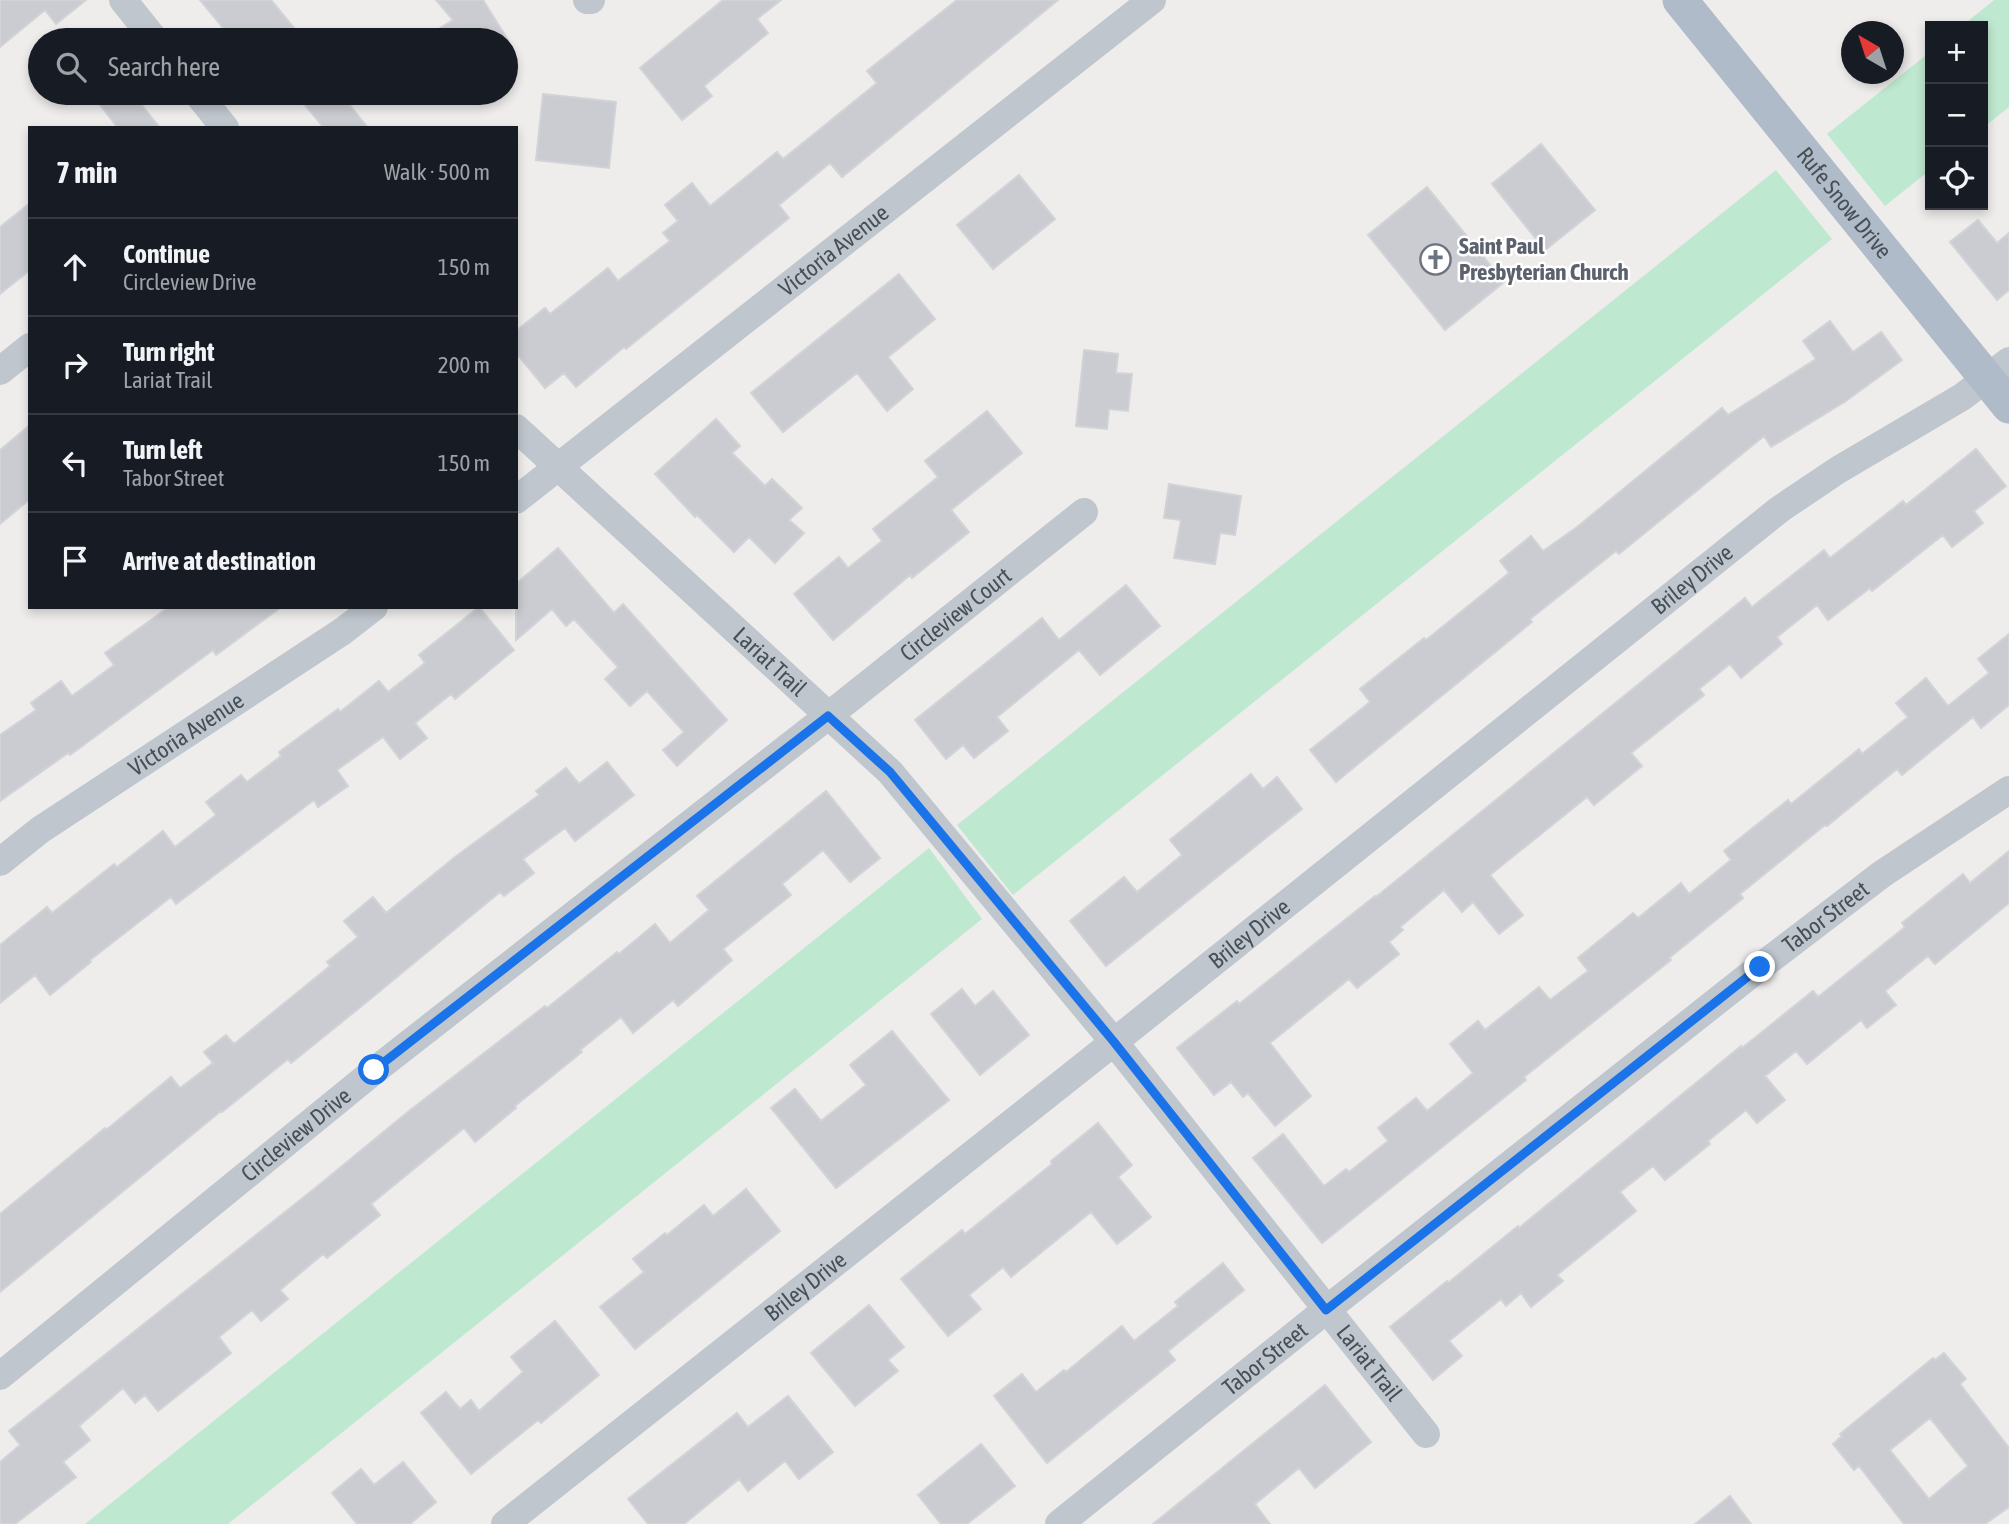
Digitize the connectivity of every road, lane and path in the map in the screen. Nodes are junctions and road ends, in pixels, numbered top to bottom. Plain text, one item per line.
1 (123, 0) edge
2 (1152, 0) edge
3 (1680, 0) edge
4 (145, 28) edge
5 (207, 105) edge
6 (223, 126) edge
7 (28, 349) edge
8 (1998, 370) edge
9 (0, 371) edge
10 (2009, 406) edge
11 (518, 430) edge
12 (558, 468) junction
13 (518, 498) edge
14 (1084, 512) dead end
15 (371, 609) edge
16 (828, 716) junction
17 (2009, 790) edge
18 (0, 862) edge
19 (1114, 1042) junction
20 (1326, 1310) junction
21 (0, 1376) edge
22 (1426, 1434) dead end
23 (505, 1524) edge
24 (1059, 1524) edge

1 - 4 street
2 - 12 street, Victoria Avenue
3 - 8 main road, Rufe Snow Drive
5 - 6 street
7 - 9 street
8 - 10 main road, Rufe Snow Drive
8 - 19 street, Briley Drive
11 - 12 street, Lariat Trail
12 - 13 street, Victoria Avenue
12 - 16 street, Lariat Trail
14 - 16 street, Circleview Court
15 - 18 street, Victoria Avenue
16 - 19 street, Lariat Trail
16 - 21 street, Circleview Drive
17 - 20 street, Tabor Street
19 - 20 street, Lariat Trail
19 - 23 street, Briley Drive
20 - 22 street, Lariat Trail
20 - 24 street, Tabor Street

